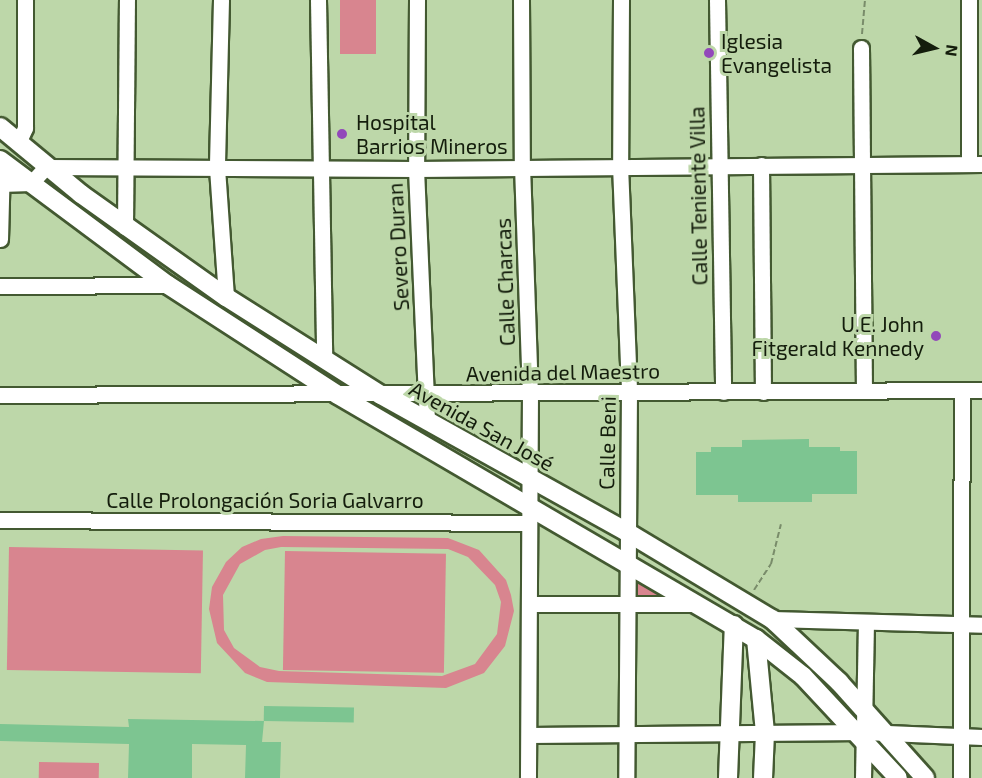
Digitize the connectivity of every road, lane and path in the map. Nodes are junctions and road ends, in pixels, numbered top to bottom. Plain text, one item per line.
1 (25, 0) edge
2 (128, 0) edge
3 (221, 0) edge
4 (318, 0) edge
5 (417, 0) edge
6 (521, 0) edge
7 (621, 0) edge
8 (717, 0) edge
9 (865, 0) edge
10 (969, 0) edge
11 (861, 48) joint
12 (0, 127) edge
13 (18, 143) junction
14 (1, 161) edge
15 (865, 164) junction
16 (976, 164) edge
17 (127, 165) junction
18 (620, 165) junction
19 (721, 165) junction
20 (762, 165) junction
21 (46, 166) junction
22 (522, 166) junction
23 (318, 167) junction
24 (216, 168) junction
25 (416, 169) junction
26 (31, 183) junction
27 (0, 184) edge
28 (125, 227) junction
29 (0, 239) edge
30 (168, 285) junction
31 (0, 286) edge
32 (226, 297) junction
33 (324, 358) junction
34 (864, 390) junction
35 (962, 390) junction
36 (982, 390) edge
37 (629, 391) junction
38 (530, 392) junction
39 (723, 392) junction
40 (763, 392) junction
41 (0, 395) edge
42 (338, 395) junction
43 (381, 395) junction
44 (426, 395) junction
45 (428, 420) junction
46 (530, 479) junction
47 (530, 514) junction
48 (0, 520) edge
49 (781, 524) dead end
50 (627, 532) junction
51 (628, 562) junction
52 (741, 602) junction
53 (629, 603) junction
54 (529, 604) junction
55 (700, 604) junction
56 (772, 619) junction
57 (867, 623) junction
58 (982, 624) edge
59 (734, 625) junction
60 (961, 625) junction
61 (756, 639) junction
62 (732, 656) junction
63 (864, 713) junction
64 (628, 733) junction
65 (884, 733) junction
66 (730, 734) junction
67 (765, 734) junction
68 (529, 735) junction
69 (861, 736) junction
70 (960, 736) junction
71 (982, 737) edge
72 (528, 778) edge
73 (626, 778) edge
74 (728, 778) edge
75 (763, 778) edge
76 (863, 778) edge
77 (898, 778) edge
78 (926, 778) edge
79 (961, 778) edge

1 - 13 street
2 - 17 street
3 - 24 street
4 - 23 street
5 - 25 street, Severo Duran
6 - 22 street, Calle Charcas
7 - 18 street, Calle Beni
8 - 19 street, Calle Teniente Villa
9 - 11 path
10 - 16 street
11 - 15 street
12 - 13 street, Avenida San José
13 - 21 street, Avenida San José
14 - 26 street, Avenida San José
14 - 27 street
15 - 16 street
15 - 20 street
15 - 34 street
17 - 21 street
17 - 24 street
17 - 28 street
18 - 19 street
18 - 22 street
18 - 37 street, Calle Beni
19 - 20 street
19 - 39 street, Calle Teniente Villa
20 - 40 street
21 - 26 street
21 - 28 street, Avenida San José
22 - 25 street
22 - 38 street, Calle Charcas
23 - 24 street
23 - 25 street
23 - 33 street
24 - 32 street
25 - 44 street, Severo Duran
26 - 27 street
26 - 30 street, Avenida San José
27 - 29 street
28 - 32 street, Avenida San José
30 - 31 street
30 - 42 street, Avenida San José
32 - 33 street, Avenida San José
33 - 43 street, Avenida San José
34 - 35 street, Avenida del Maestro
34 - 40 street, Avenida del Maestro
35 - 36 street, Avenida del Maestro
35 - 60 street
37 - 38 street, Avenida del Maestro
37 - 39 street, Avenida del Maestro
37 - 50 street, Calle Beni
38 - 44 street, Avenida del Maestro
38 - 46 street, Calle Charcas
39 - 40 street, Avenida del Maestro
41 - 42 street, Avenida del Maestro
42 - 43 street, Avenida del Maestro
42 - 47 street, Avenida San José
43 - 44 street, Avenida del Maestro
43 - 45 street, Avenida San José
44 - 45 street, Severo Duran
45 - 46 street, Avenida San José
46 - 47 street, Calle Charcas
46 - 50 street, Avenida San José
47 - 48 street, Calle Prolongación Soria Galvarro
47 - 51 street, Avenida San José
47 - 54 street, Calle Charcas
49 - 52 path
50 - 51 street, Calle Beni
50 - 52 street, Avenida San José
51 - 53 street, Calle Beni
51 - 55 street, Avenida San José
52 - 56 street, Avenida San José
53 - 54 street
53 - 55 street
53 - 64 street, Calle Beni
54 - 68 street, Calle Charcas
55 - 59 street, Avenida San José
56 - 57 street
56 - 61 street
56 - 63 street, Avenida San José
57 - 60 street
57 - 63 street
58 - 60 street
59 - 61 street, Avenida San José
59 - 62 street
60 - 70 street
61 - 62 street
61 - 67 street
61 - 69 street, Avenida San José
62 - 66 street
63 - 65 street, Avenida San José
63 - 69 street
64 - 66 street
64 - 68 street
64 - 73 street, Calle Beni
65 - 69 street
65 - 70 street
65 - 78 street, Avenida San José
66 - 67 street
66 - 74 street
67 - 69 street
67 - 75 street
68 - 72 street, Calle Charcas
69 - 76 street
69 - 77 street, Avenida San José
70 - 71 street
70 - 79 street

